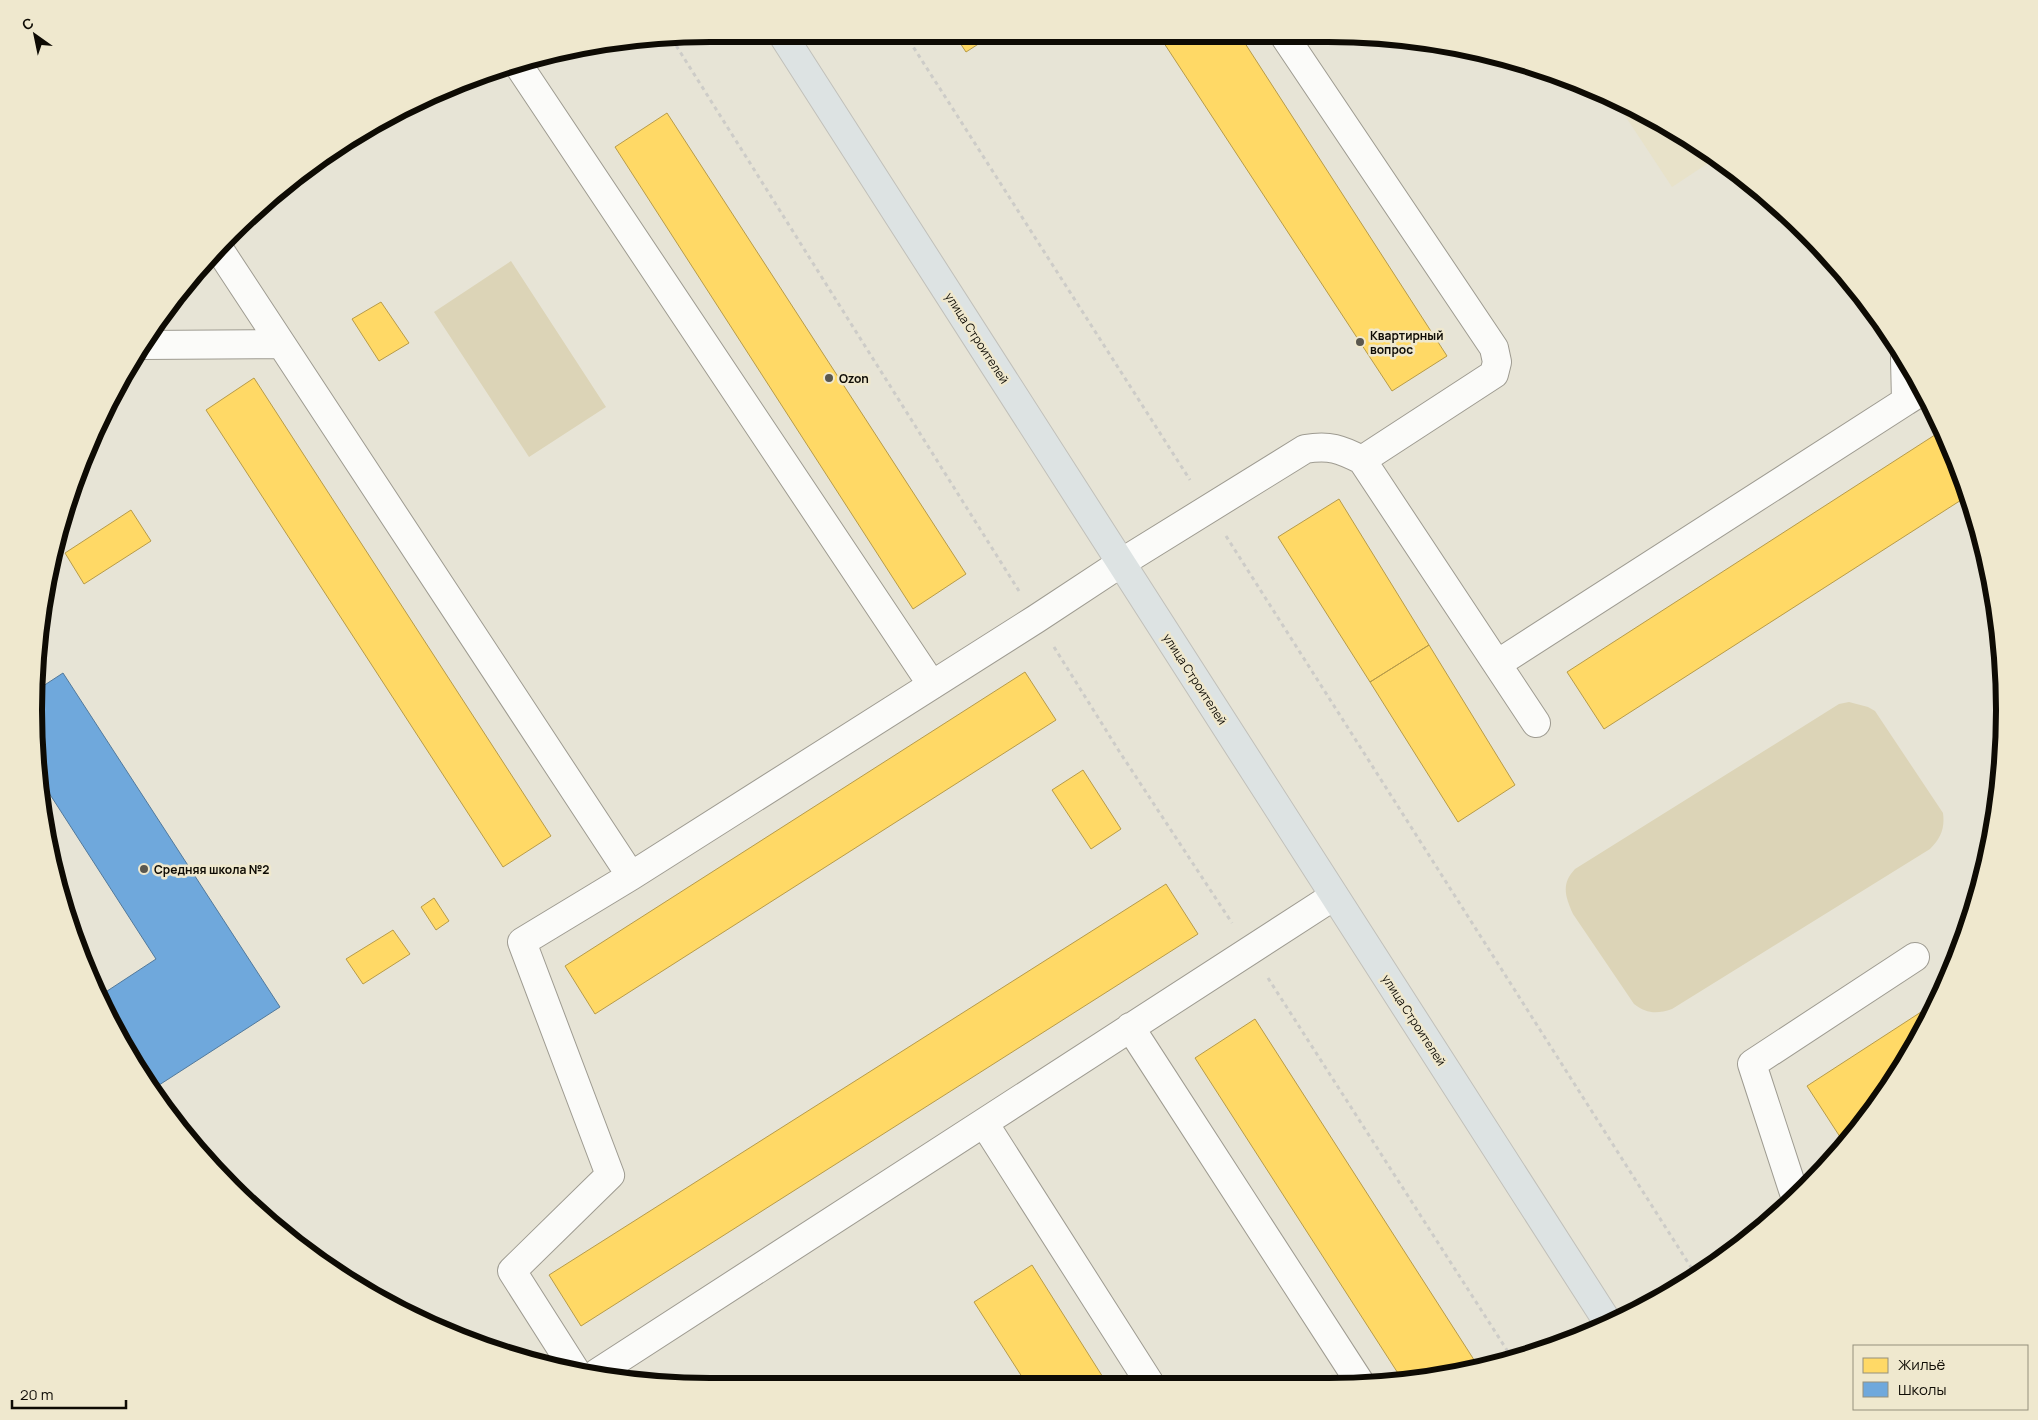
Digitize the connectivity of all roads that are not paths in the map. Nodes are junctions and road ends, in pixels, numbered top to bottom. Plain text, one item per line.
1 (787, 42) edge
2 (1288, 42) edge
3 (522, 70) edge
4 (223, 254) edge
5 (281, 344) junction
6 (151, 345) edge
7 (1914, 396) edge
8 (1362, 460) junction
9 (1121, 563) junction
10 (1497, 664) junction
11 (932, 685) junction
12 (1536, 723) dead end
13 (631, 876) junction
14 (1334, 896) junction
15 (1915, 957) dead end
16 (1130, 1026) junction
17 (984, 1123) junction
18 (1793, 1189) edge
19 (1605, 1317) edge
20 (570, 1363) edge
21 (605, 1369) edge
22 (1356, 1377) edge
23 (1146, 1378) edge

1 - 9 main road, улица Строителей
2 - 8 lane
3 - 11 lane
4 - 5 lane
5 - 6 lane
5 - 13 lane
7 - 10 lane
8 - 9 lane
8 - 10 lane
9 - 11 lane
9 - 14 main road, улица Строителей
10 - 12 lane
11 - 13 lane
13 - 20 lane
14 - 16 lane
14 - 19 main road, улица Строителей
15 - 18 lane
16 - 17 lane
16 - 22 lane
17 - 21 lane
17 - 23 lane

